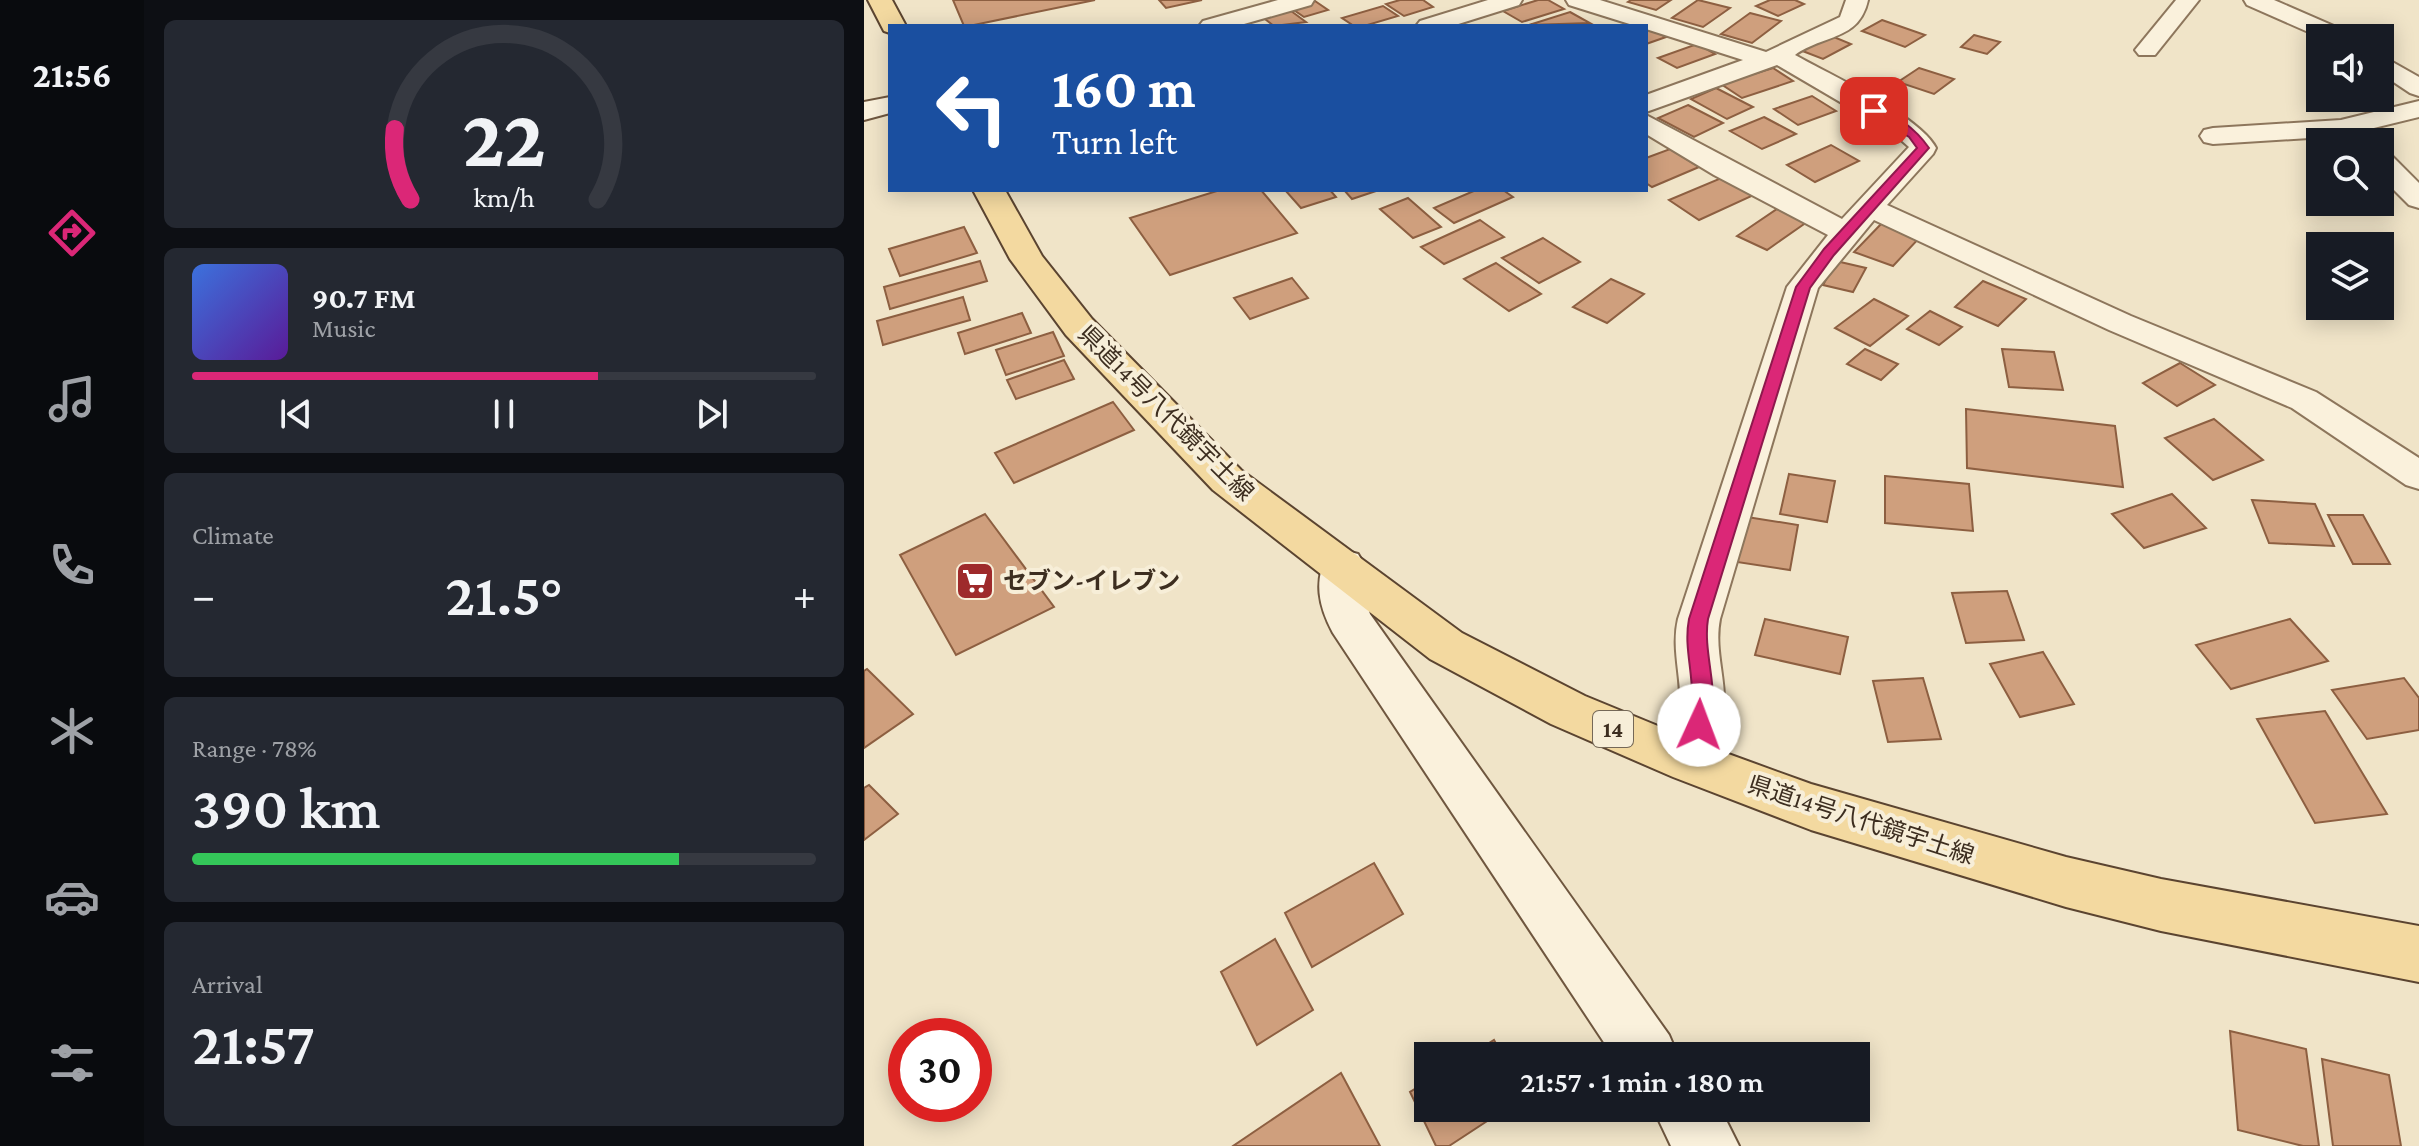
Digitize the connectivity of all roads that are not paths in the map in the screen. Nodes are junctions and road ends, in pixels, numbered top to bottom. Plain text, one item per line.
1 (880, 0) edge
2 (1225, 0) edge
3 (1303, 0) edge
4 (1511, 0) edge
5 (1577, 0) edge
6 (1857, 0) edge
7 (2188, 0) edge
8 (2255, 0) edge
9 (1250, 22) edge
10 (892, 24) edge
11 (1434, 24) edge
12 (1640, 24) edge
13 (2310, 24) edge
14 (1648, 26) edge
15 (2147, 50) dead end
16 (1773, 58) junction
17 (2394, 71) edge
18 (2419, 88) edge
19 (1648, 103) edge
20 (888, 105) edge
21 (2419, 109) edge
22 (864, 111) edge
23 (1648, 124) edge
24 (2369, 128) edge
25 (2306, 135) edge
26 (2213, 136) dead end
27 (2394, 174) edge
28 (990, 192) edge
29 (2419, 199) edge
30 (1871, 208) junction
31 (1848, 234) junction
32 (2419, 476) edge
33 (1343, 566) junction
34 (1691, 762) junction
35 (2419, 954) edge
36 (1638, 1042) edge
37 (1692, 1122) edge
38 (1707, 1146) edge

1 - 10 main road
2 - 9 street
3 - 9 street
4 - 11 street
5 - 12 street
6 - 16 street
7 - 15 street
8 - 13 street
14 - 16 street
16 - 19 street
16 - 30 street
17 - 18 street
20 - 22 street
21 - 24 street
23 - 31 street
25 - 26 street
27 - 29 street
28 - 33 main road, 県道14号八代鏡宇土線 / 14
30 - 31 street
30 - 32 street
31 - 34 street
33 - 34 main road, 県道14号八代鏡宇土線 / 14
33 - 36 street
34 - 35 main road, 県道14号八代鏡宇土線 / 14
37 - 38 street

